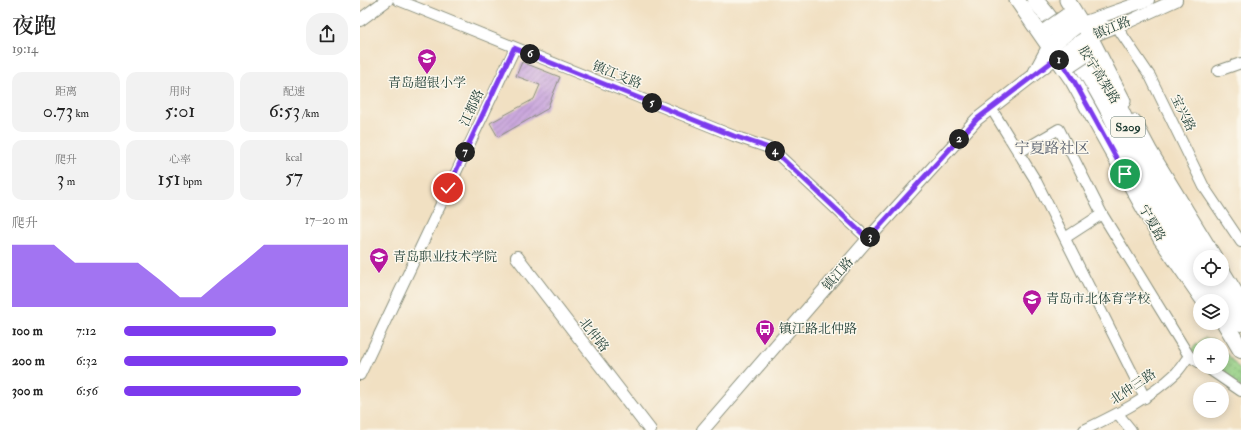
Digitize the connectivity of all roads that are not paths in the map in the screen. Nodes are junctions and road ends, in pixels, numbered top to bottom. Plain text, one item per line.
1 (387, 0) edge
2 (398, 0) edge
3 (1017, 0) edge
4 (1035, 0) edge
5 (1049, 0) edge
6 (1148, 0) edge
7 (1176, 0) edge
8 (1123, 4) edge
9 (1072, 14) edge
10 (360, 20) edge
11 (1117, 26) junction
12 (1091, 45) junction
13 (514, 48) junction
14 (1056, 49) junction
15 (1241, 63) edge
16 (1218, 71) dead end
17 (991, 108) junction
18 (1018, 153) junction
19 (1102, 214) junction
20 (1065, 238) junction
21 (868, 239) junction
22 (1241, 242) edge
23 (1195, 250) edge
24 (1210, 250) edge
25 (516, 258) dead end
26 (1229, 282) edge
27 (1199, 294) edge
28 (1208, 294) edge
29 (1241, 302) edge
30 (1229, 325) edge
31 (1241, 350) edge
32 (1190, 356) junction
33 (1193, 358) edge
34 (360, 374) edge
35 (1216, 374) edge
36 (1241, 391) edge
37 (1145, 398) junction
38 (1118, 414) junction
39 (650, 430) edge
40 (703, 430) edge
41 (1084, 430) edge
42 (1131, 430) edge

1 - 10 street
2 - 13 street, 镇江支路
3 - 14 main road, 宁夏路
4 - 28 highway, 胶宁高架路 / S209
5 - 23 highway, 胶宁高架路 / S209
6 - 8 street, 镇江路
7 - 11 street, 镇江路
8 - 9 street, 镇江路
9 - 11 street
9 - 12 main road
9 - 14 main road, bridge
11 - 12 street, 镇江路
11 - 22 street, 宝兴路
12 - 14 main road, 镇江路, bridge
12 - 24 main road
13 - 21 street, 镇江支路
13 - 34 street, 江都路
14 - 17 street, 镇江路
14 - 27 main road, 宁夏路
15 - 16 street
17 - 18 street
17 - 21 street, 镇江路
18 - 19 street
18 - 20 street
19 - 20 street
19 - 32 street
20 - 37 street
21 - 40 street, 镇江路
25 - 39 street, 北仲路
26 - 29 main road
30 - 31 highway
32 - 33 street
32 - 37 street, 北仲三路
35 - 36 street
37 - 38 street, 北仲三路
38 - 41 street, 北仲三路
38 - 42 street

